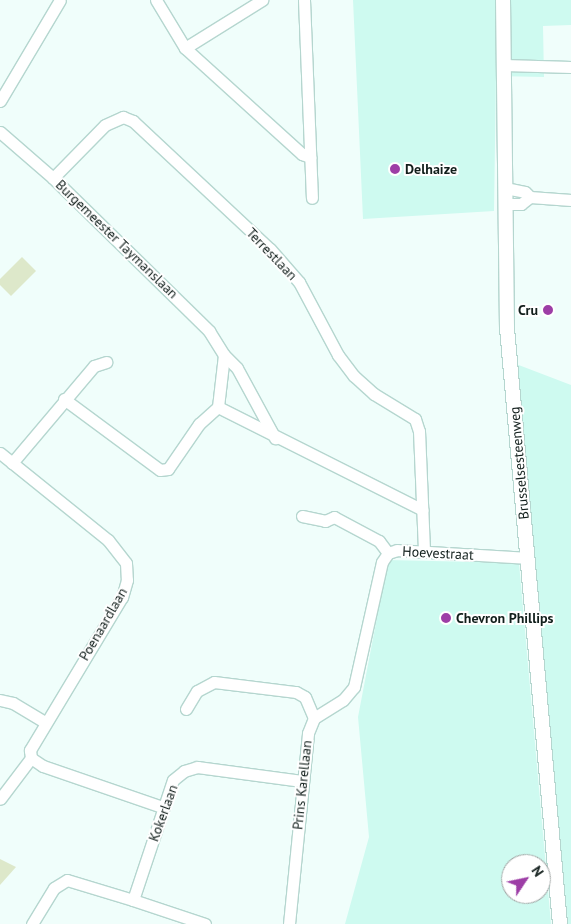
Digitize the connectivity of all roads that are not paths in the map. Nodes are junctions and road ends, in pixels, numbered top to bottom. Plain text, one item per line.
1 (60, 0) edge
2 (156, 0) edge
3 (262, 0) edge
4 (304, 0) edge
5 (503, 0) edge
6 (185, 48) junction
7 (504, 65) junction
8 (571, 67) edge
9 (0, 101) edge
10 (0, 132) edge
11 (309, 132) junction
12 (292, 145) junction
13 (310, 157) junction
14 (53, 178) junction
15 (505, 188) junction
16 (530, 197) junction
17 (312, 198) dead end
18 (571, 200) edge
19 (505, 204) junction
20 (224, 355) junction
21 (106, 362) dead end
22 (64, 399) junction
23 (218, 407) junction
24 (275, 438) junction
25 (0, 453) edge
26 (12, 463) junction
27 (423, 510) junction
28 (302, 516) dead end
29 (424, 551) junction
30 (388, 553) junction
31 (528, 558) junction
32 (0, 700) edge
33 (186, 709) dead end
34 (314, 718) junction
35 (45, 722) junction
36 (31, 758) junction
37 (302, 781) junction
38 (0, 799) edge
39 (162, 807) junction
40 (134, 900) junction
41 (32, 924) edge
42 (205, 924) edge
43 (289, 924) edge
44 (560, 924) edge

1 - 9 street
2 - 6 street
3 - 6 street
4 - 11 street
5 - 7 main road, Brusselsesteenweg
6 - 12 street
7 - 8 street
7 - 15 main road, Brusselsesteenweg
10 - 14 street, Burgemeester Taymanslaan
11 - 12 street
11 - 13 street
12 - 13 street
13 - 17 street
14 - 20 street, Burgemeester Taymanslaan
14 - 27 street, Terrestlaan
15 - 16 street
15 - 19 main road, Brusselsesteenweg
16 - 18 street
16 - 19 street
19 - 31 main road, Brusselsesteenweg
20 - 23 street
20 - 24 street, Burgemeester Taymanslaan
21 - 22 street
22 - 23 street
22 - 26 street
23 - 24 street
24 - 27 street
25 - 26 street, Poenaardlaan
26 - 35 street, Poenaardlaan
27 - 29 street, Terrestlaan
28 - 30 street, Hoevestraat
29 - 30 street, Hoevestraat
29 - 31 street, Hoevestraat
30 - 34 street
31 - 44 main road, Brusselsesteenweg
32 - 35 street
33 - 34 street
34 - 37 street, Prins Karellaan
35 - 36 street, Poenaardlaan
36 - 38 street, Poenaardlaan
36 - 39 street
37 - 39 street, Kokerlaan
37 - 43 street, Prins Karellaan
39 - 40 street, Kokerlaan
40 - 41 street
40 - 42 street

